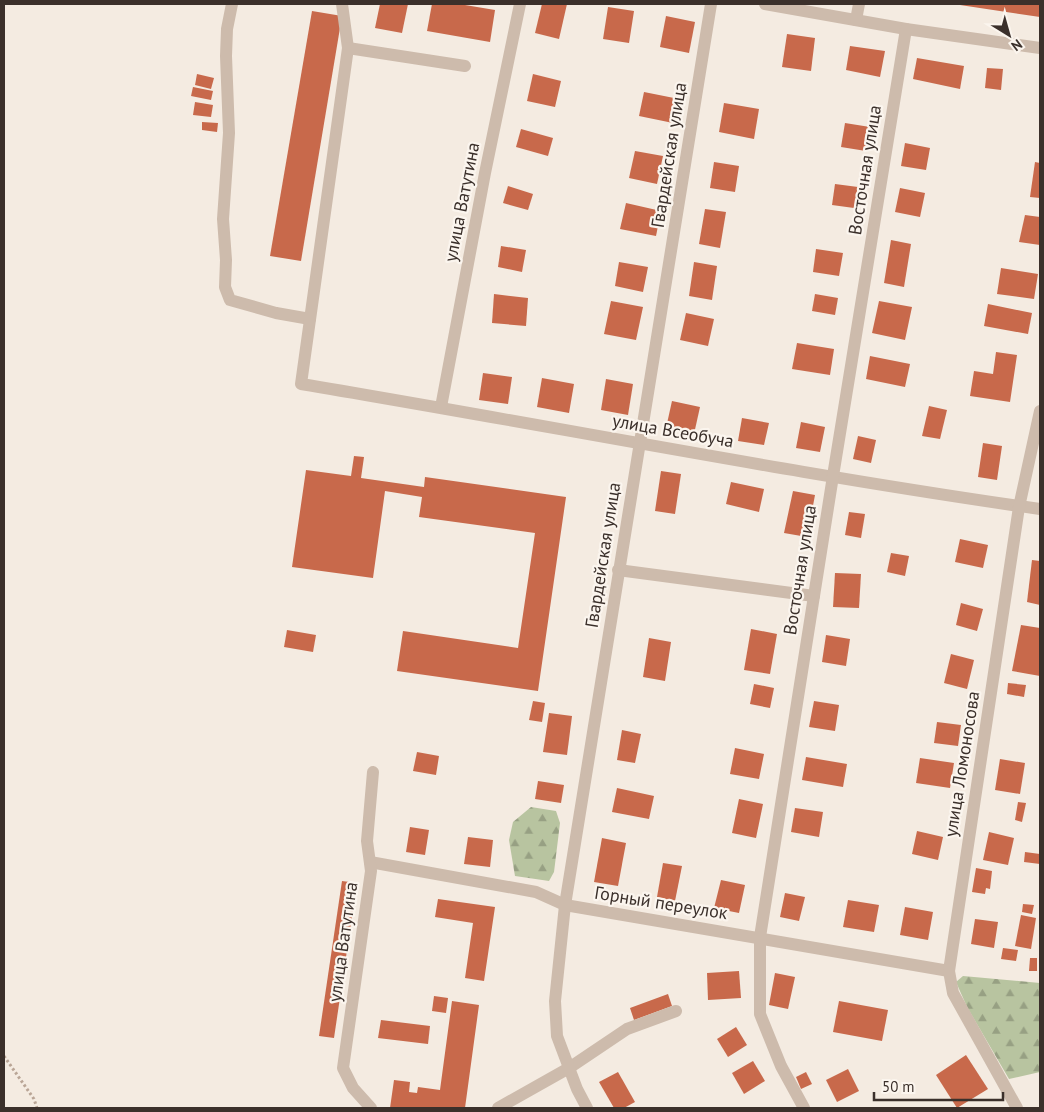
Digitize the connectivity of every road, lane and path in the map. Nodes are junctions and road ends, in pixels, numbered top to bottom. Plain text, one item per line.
1 (232, 4) edge
2 (342, 4) edge
3 (520, 4) edge
4 (711, 4) edge
5 (765, 4) edge
6 (859, 4) edge
7 (856, 20) junction
8 (906, 29) junction
9 (348, 48) junction
10 (1040, 48) edge
11 (465, 66) dead end
12 (310, 319) junction
13 (441, 407) junction
14 (1040, 412) edge
15 (640, 444) junction
16 (832, 476) junction
17 (1019, 506) junction
18 (1040, 510) edge
19 (618, 570) junction
20 (814, 596) junction
21 (373, 772) dead end
22 (370, 862) junction
23 (565, 905) junction
24 (760, 937) junction
25 (948, 971) junction
26 (676, 1011) dead end
27 (4, 1056) edge
28 (569, 1068) junction
29 (37, 1108) edge
30 (371, 1108) edge
31 (498, 1108) edge
32 (587, 1108) edge
33 (804, 1108) edge
34 (1017, 1108) edge

1 - 12 street
2 - 9 street
3 - 13 street, улица Ватутина
4 - 15 street, Гвардейская улица
5 - 7 street
6 - 7 street
7 - 8 street
8 - 10 street
8 - 16 street, Восточная улица
9 - 11 street
9 - 12 street
12 - 13 street, улица Всеобуча
13 - 15 street, улица Всеобуча
14 - 17 street, улица Ломоносова
15 - 16 street, улица Всеобуча
15 - 19 street, Гвардейская улица
16 - 17 street, улица Всеобуча
16 - 20 street, Восточная улица
17 - 18 street, улица Всеобуча
17 - 25 street, улица Ломоносова
19 - 20 street
19 - 23 street, Гвардейская улица
20 - 24 street, Восточная улица
21 - 22 street, улица Ватутина
22 - 23 street, Горный переулок
22 - 30 street, улица Ватутина
23 - 24 street, Горный переулок
23 - 28 street, Гвардейская улица
24 - 25 street, Горный переулок
24 - 33 street, Восточная улица
25 - 34 street, улица Ломоносова
26 - 28 street
27 - 29 path
28 - 31 street
28 - 32 street, Гвардейская улица

